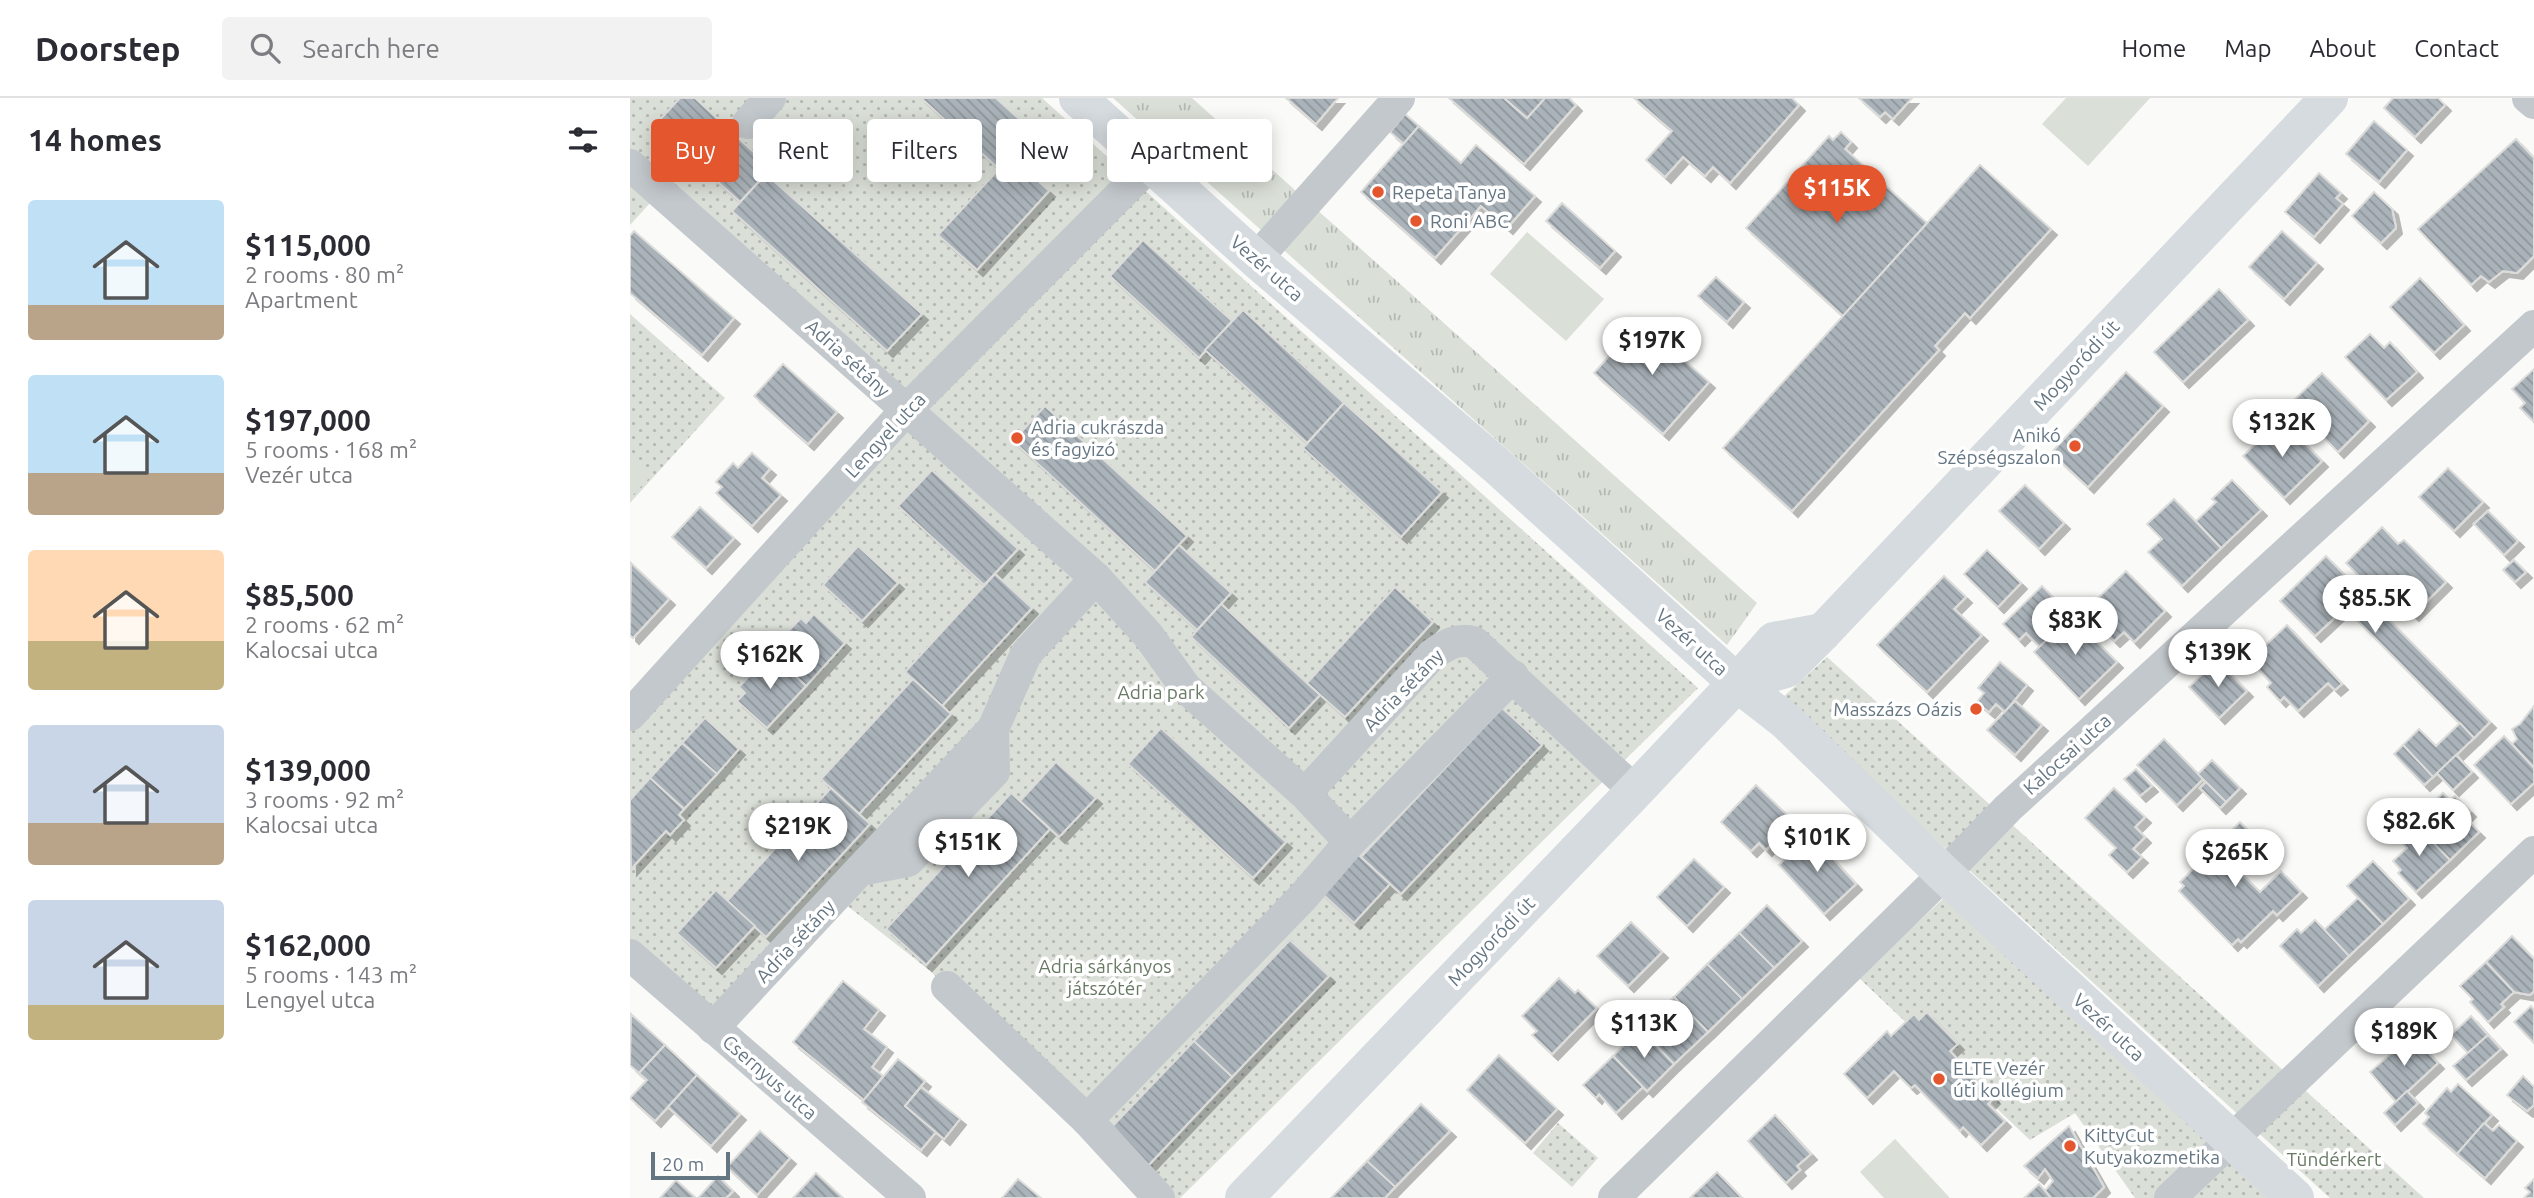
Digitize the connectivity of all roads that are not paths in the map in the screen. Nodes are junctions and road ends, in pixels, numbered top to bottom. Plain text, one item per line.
1 (770, 98) edge
2 (1079, 98) edge
3 (1399, 98) edge
4 (2329, 98) edge
5 (2528, 98) edge
6 (2534, 103) edge
7 (748, 123) dead end
8 (1107, 124) edge
9 (630, 165) edge
10 (1133, 182) edge
11 (1169, 182) edge
12 (1256, 259) junction
13 (2534, 326) edge
14 (906, 410) junction
15 (1097, 578) junction
16 (1513, 676) junction
17 (1737, 683) junction
18 (630, 715) edge
19 (1635, 791) junction
20 (1305, 794) junction
21 (1350, 842) junction
22 (2534, 852) edge
23 (1944, 874) junction
24 (630, 955) edge
25 (947, 987) dead end
26 (713, 1028) junction
27 (1087, 1120) junction
28 (2231, 1139) junction
29 (910, 1198) edge
30 (1158, 1198) edge
31 (1244, 1198) edge
32 (1614, 1198) edge
33 (2170, 1198) edge
34 (2295, 1198) edge

1 - 7 street
2 - 8 street, Vezér utca
3 - 12 street
4 - 17 street, Mogyoródi út
5 - 6 street
9 - 14 street, Adria sétány
10 - 14 street, Lengyel utca
11 - 12 street, Vezér utca
12 - 17 street, Vezér utca
13 - 23 street, Kalocsai utca
14 - 15 street, Adria sétány
14 - 18 street, Lengyel utca
15 - 20 street, Adria sétány
15 - 26 street, Adria sétány
16 - 19 street, Adria sétány
16 - 20 street, Adria sétány
16 - 21 street
17 - 19 street, Mogyoródi út
17 - 23 street, Vezér utca
19 - 31 street, Mogyoródi út
20 - 21 street, Adria sétány
21 - 27 street
22 - 28 street
23 - 28 street, Vezér utca
23 - 32 street, Kalocsai utca
24 - 26 street, Csernyus utca
25 - 27 street
26 - 29 street, Csernyus utca
27 - 30 street
28 - 33 street
28 - 34 street, Vezér utca

